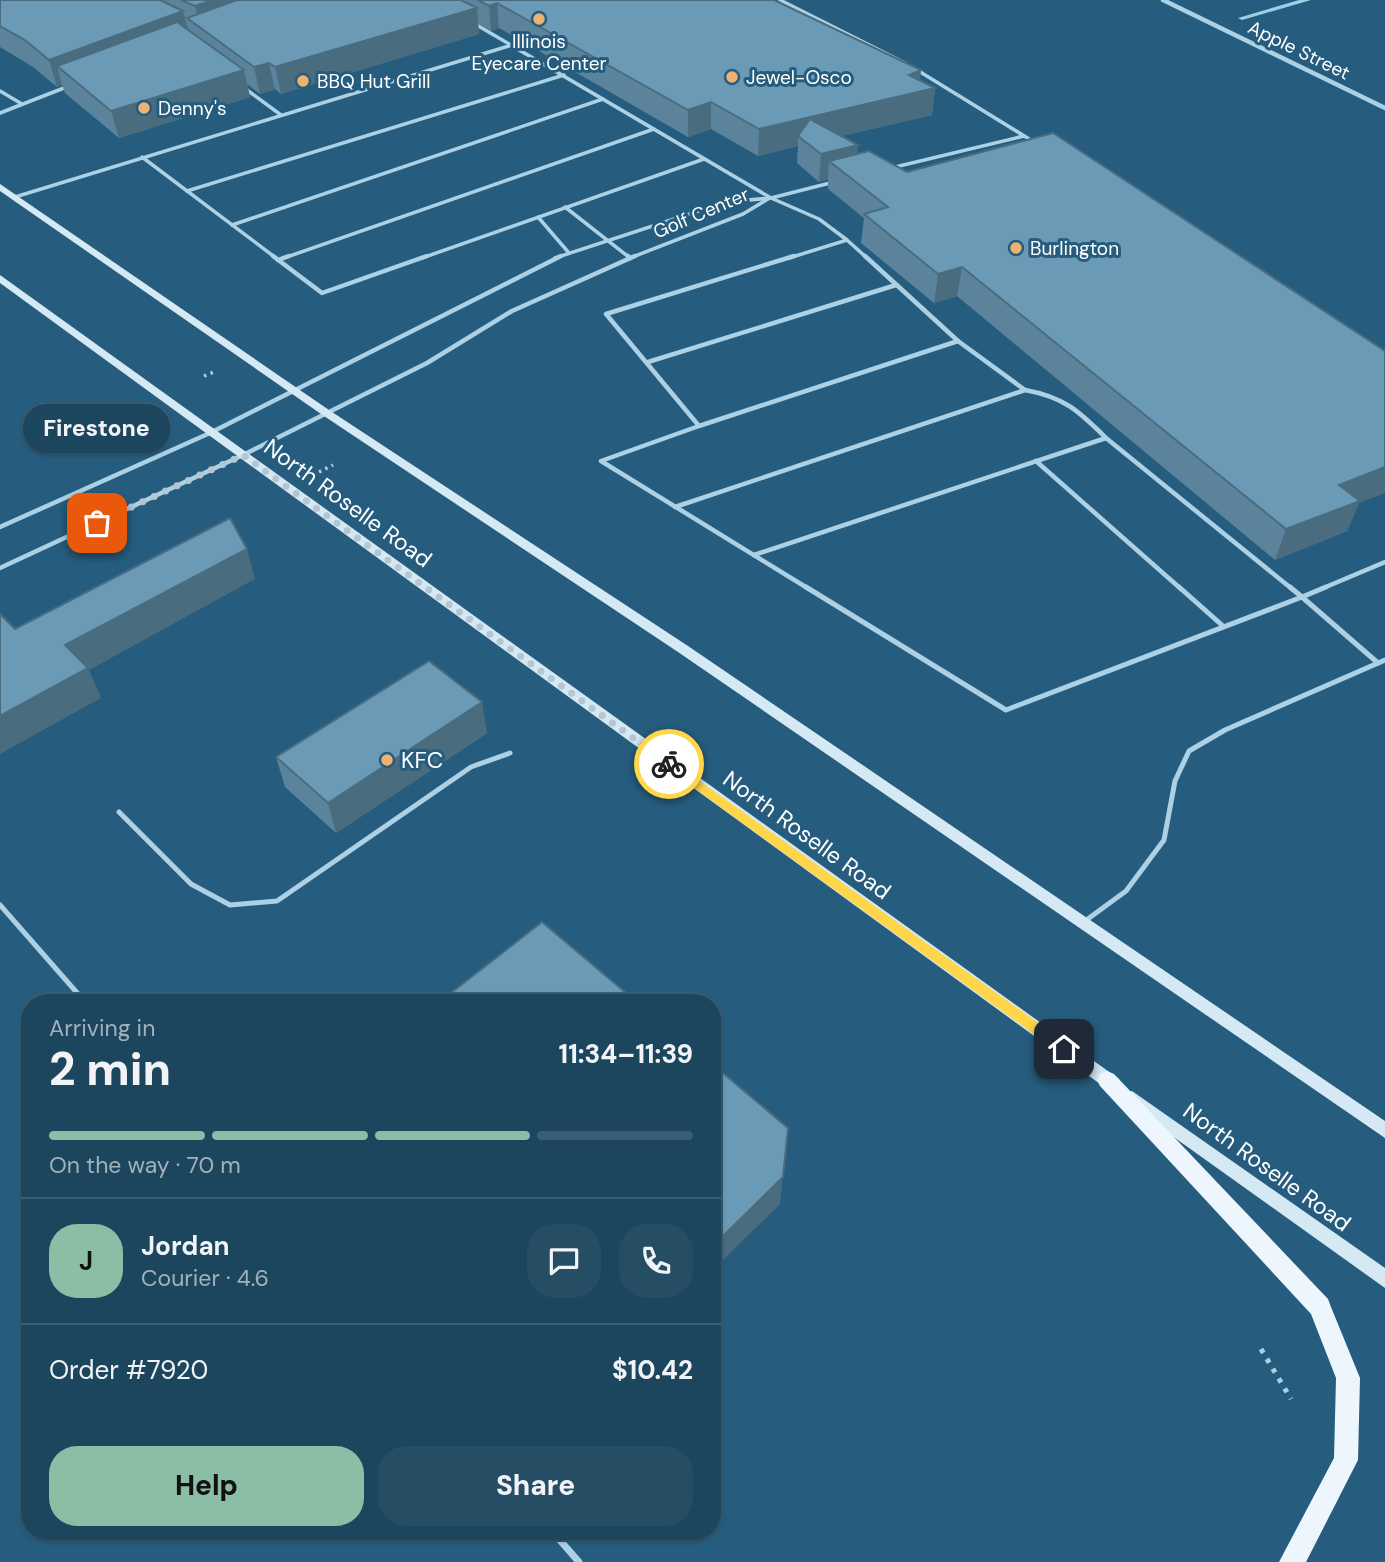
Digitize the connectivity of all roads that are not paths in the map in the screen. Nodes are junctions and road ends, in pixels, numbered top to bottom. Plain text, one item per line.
1 (780, 0) edge
2 (1163, 0) edge
3 (468, 21) edge
4 (512, 45) junction
5 (564, 75) junction
6 (238, 83) edge
7 (72, 85) edge
8 (0, 91) edge
9 (604, 99) junction
10 (22, 104) junction
11 (1385, 108) edge
12 (0, 113) edge
13 (281, 115) junction
14 (654, 129) junction
15 (1024, 136) junction
16 (1036, 144) edge
17 (142, 157) junction
18 (704, 159) junction
19 (891, 168) edge
20 (837, 181) edge
21 (0, 187) edge
22 (187, 191) junction
23 (15, 197) junction
24 (771, 198) junction
25 (565, 207) junction
26 (538, 217) junction
27 (232, 225) junction
28 (608, 239) junction
29 (847, 240) junction
30 (569, 253) junction
31 (630, 258) junction
32 (278, 260) junction
33 (0, 278) edge
34 (896, 285) junction
35 (957, 341) junction
36 (648, 362) junction
37 (294, 389) junction
38 (1025, 390) junction
39 (325, 412) junction
40 (699, 426) junction
41 (210, 433) junction
42 (1106, 438) junction
43 (243, 455) junction
44 (1036, 461) junction
45 (675, 507) junction
46 (0, 527) edge
47 (754, 555) junction
48 (1385, 562) edge
49 (0, 568) edge
50 (1302, 597) junction
51 (1223, 626) junction
52 (1382, 662) edge
53 (510, 753) dead end
54 (119, 812) dead end
55 (0, 905) edge
56 (1083, 923) junction
57 (78, 994) edge
58 (1107, 1080) junction
59 (1385, 1130) edge
60 (1385, 1279) edge
61 (560, 1540) edge
62 (579, 1562) edge
63 (1292, 1562) edge

1 - 15 lane
2 - 11 street, Apple Street
3 - 4 lane
4 - 5 lane
4 - 13 lane
5 - 9 lane
5 - 22 lane
6 - 13 lane
7 - 10 lane
8 - 10 lane
9 - 14 lane
9 - 27 lane
10 - 12 lane
13 - 17 lane
14 - 18 lane
14 - 32 lane
15 - 16 lane
15 - 19 lane
17 - 22 lane
17 - 23 lane
18 - 24 lane
18 - 25 lane
20 - 24 lane
21 - 23 main road
22 - 27 lane
23 - 37 main road
24 - 28 lane, Golf Center
24 - 29 lane
24 - 31 lane, Golf Center
25 - 26 lane
25 - 28 lane
26 - 30 lane
26 - 32 lane
27 - 32 lane
28 - 30 lane, Golf Center
28 - 31 lane
29 - 34 lane
29 - 36 lane
30 - 37 lane, Golf Center
31 - 39 lane, Golf Center
33 - 41 main road, North Roselle Road
34 - 35 lane
34 - 36 lane
35 - 38 lane
35 - 40 lane
36 - 40 lane
37 - 39 main road
37 - 41 lane, Golf Center
38 - 42 lane
38 - 45 lane
39 - 43 lane, Golf Center
39 - 56 main road
40 - 45 lane
41 - 43 main road, North Roselle Road
41 - 46 lane, Golf Center
42 - 44 lane
42 - 50 lane
43 - 49 lane, Golf Center
43 - 58 main road, North Roselle Road
44 - 47 lane
44 - 51 lane
45 - 47 lane
47 - 51 lane
48 - 50 lane
50 - 51 lane
50 - 52 lane
52 - 56 lane
53 - 54 lane
55 - 57 lane
56 - 59 main road
58 - 60 main road, North Roselle Road
58 - 63 main road
61 - 62 lane

